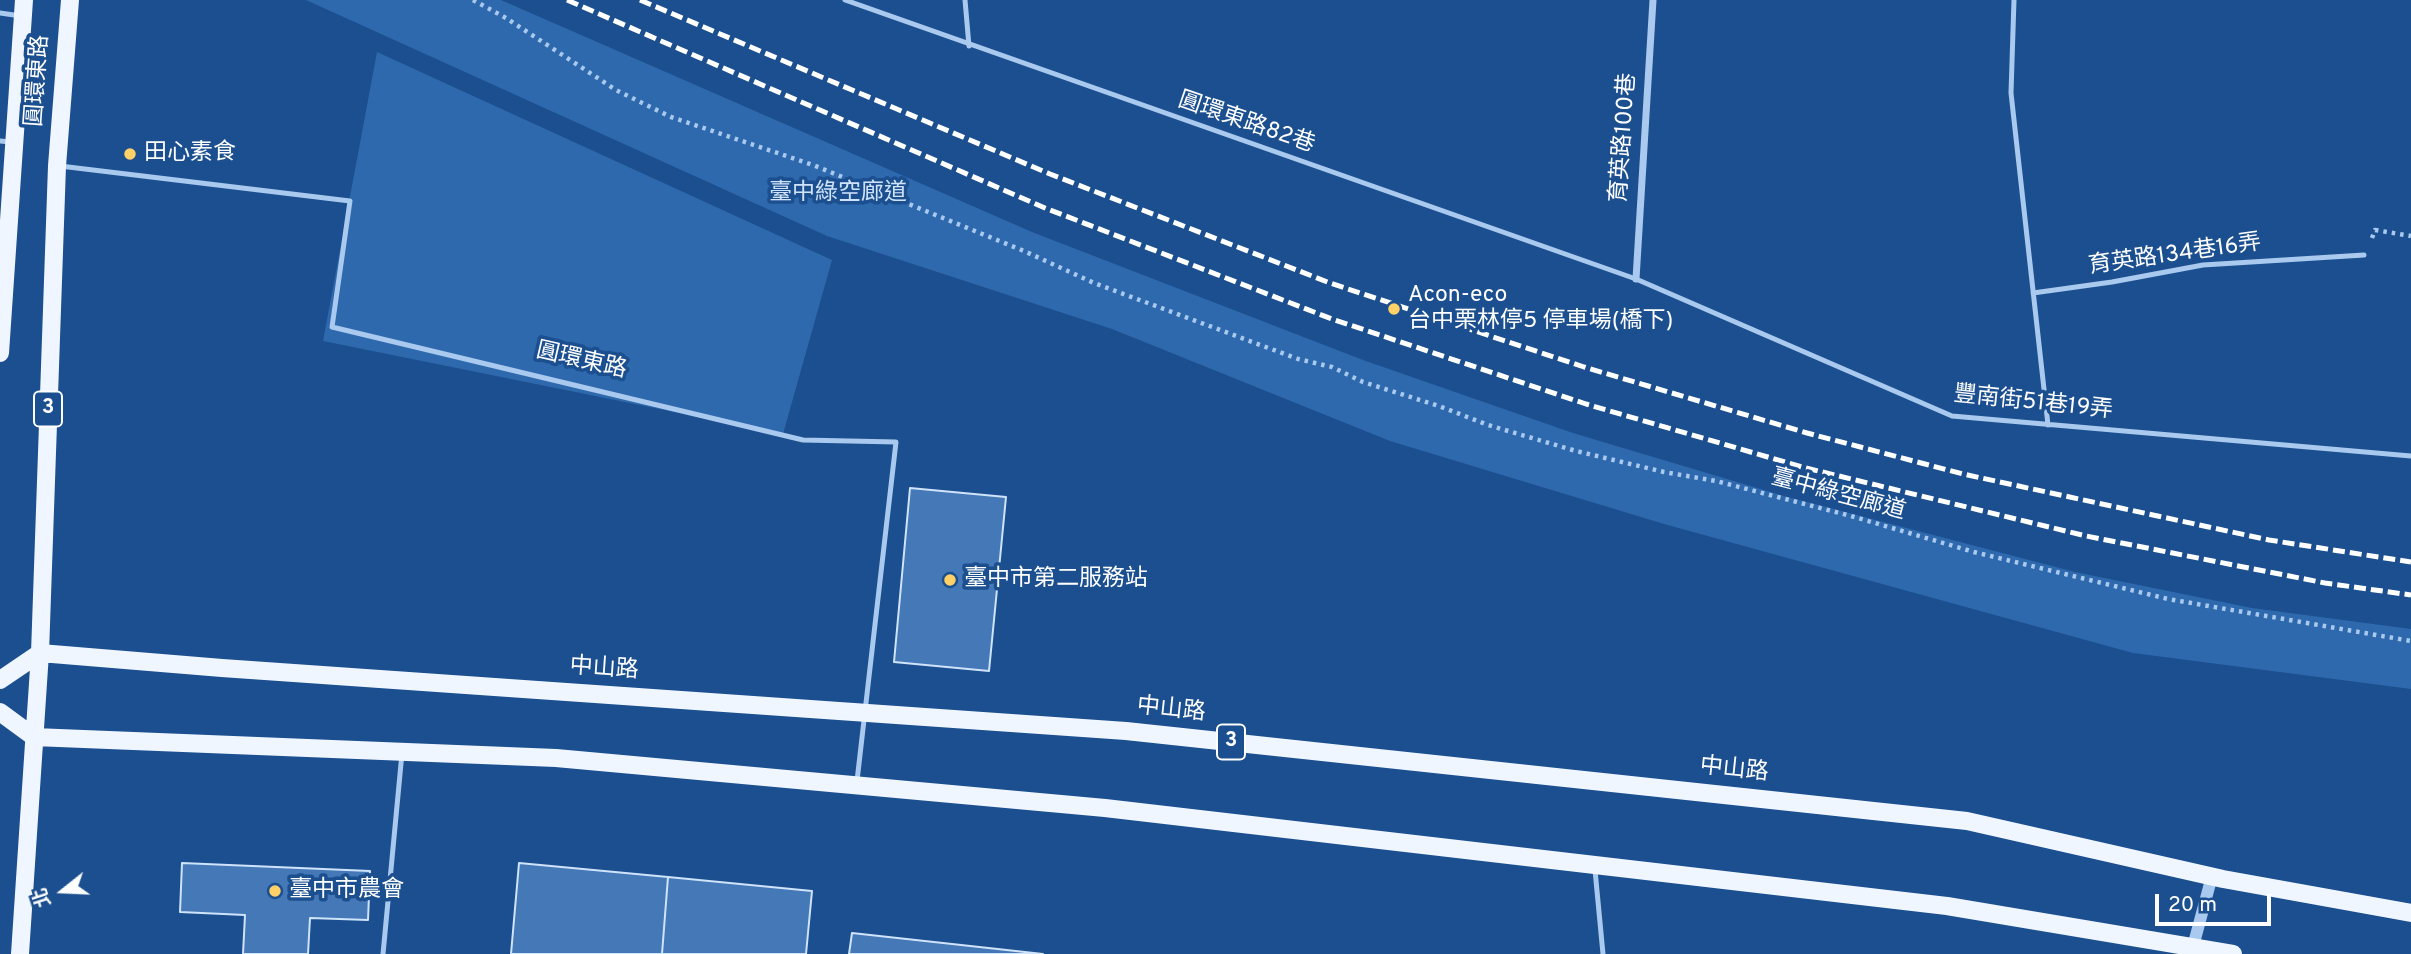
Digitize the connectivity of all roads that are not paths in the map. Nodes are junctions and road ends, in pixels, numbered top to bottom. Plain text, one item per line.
1 (70, 0) edge
2 (845, 0) edge
3 (965, 0) edge
4 (1653, 0) edge
5 (2014, 0) edge
6 (23, 8) edge
7 (0, 13) edge
8 (969, 46) junction
9 (7, 142) edge
10 (57, 166) junction
11 (2364, 255) road end
12 (1636, 279) junction
13 (2034, 293) junction
14 (0, 353) edge
15 (2048, 425) junction
16 (2411, 456) edge
17 (40, 653) junction
18 (0, 680) edge
19 (0, 712) edge
20 (864, 713) junction
21 (34, 737) junction
22 (402, 750) junction
23 (857, 785) junction
24 (1594, 867) junction
25 (2212, 876) junction
26 (2411, 913) edge
27 (2192, 950) edge
28 (20, 954) edge
29 (383, 954) edge
30 (1603, 954) edge
31 (2233, 954) edge

1 - 10 main road, 圓環東路 / 3
2 - 8 lane, 圓環東路82巷
3 - 8 lane
4 - 12 street, 育英路100巷
5 - 13 lane
6 - 7 lane
6 - 9 main road, 圓環東路
8 - 12 lane, 圓環東路82巷
9 - 14 main road, 圓環東路
10 - 17 main road, 圓環東路 / 3
10 - 20 lane, 圓環東路
11 - 13 lane, 育英路134巷16弄
12 - 15 lane, 豐南街51巷19弄
13 - 15 lane
15 - 16 lane, 豐南街51巷19弄
17 - 18 main road
17 - 20 main road, 中山路 / 3
17 - 21 main road, 圓環東路
19 - 21 main road
20 - 23 lane, 圓環東路
20 - 25 main road, 中山路 / 3
21 - 22 main road
21 - 28 main road, 圓環東路
22 - 23 main road
22 - 29 lane
23 - 24 main road
24 - 27 main road
24 - 30 lane
25 - 26 main road, 中山路 / 3
25 - 27 street
27 - 31 main road

